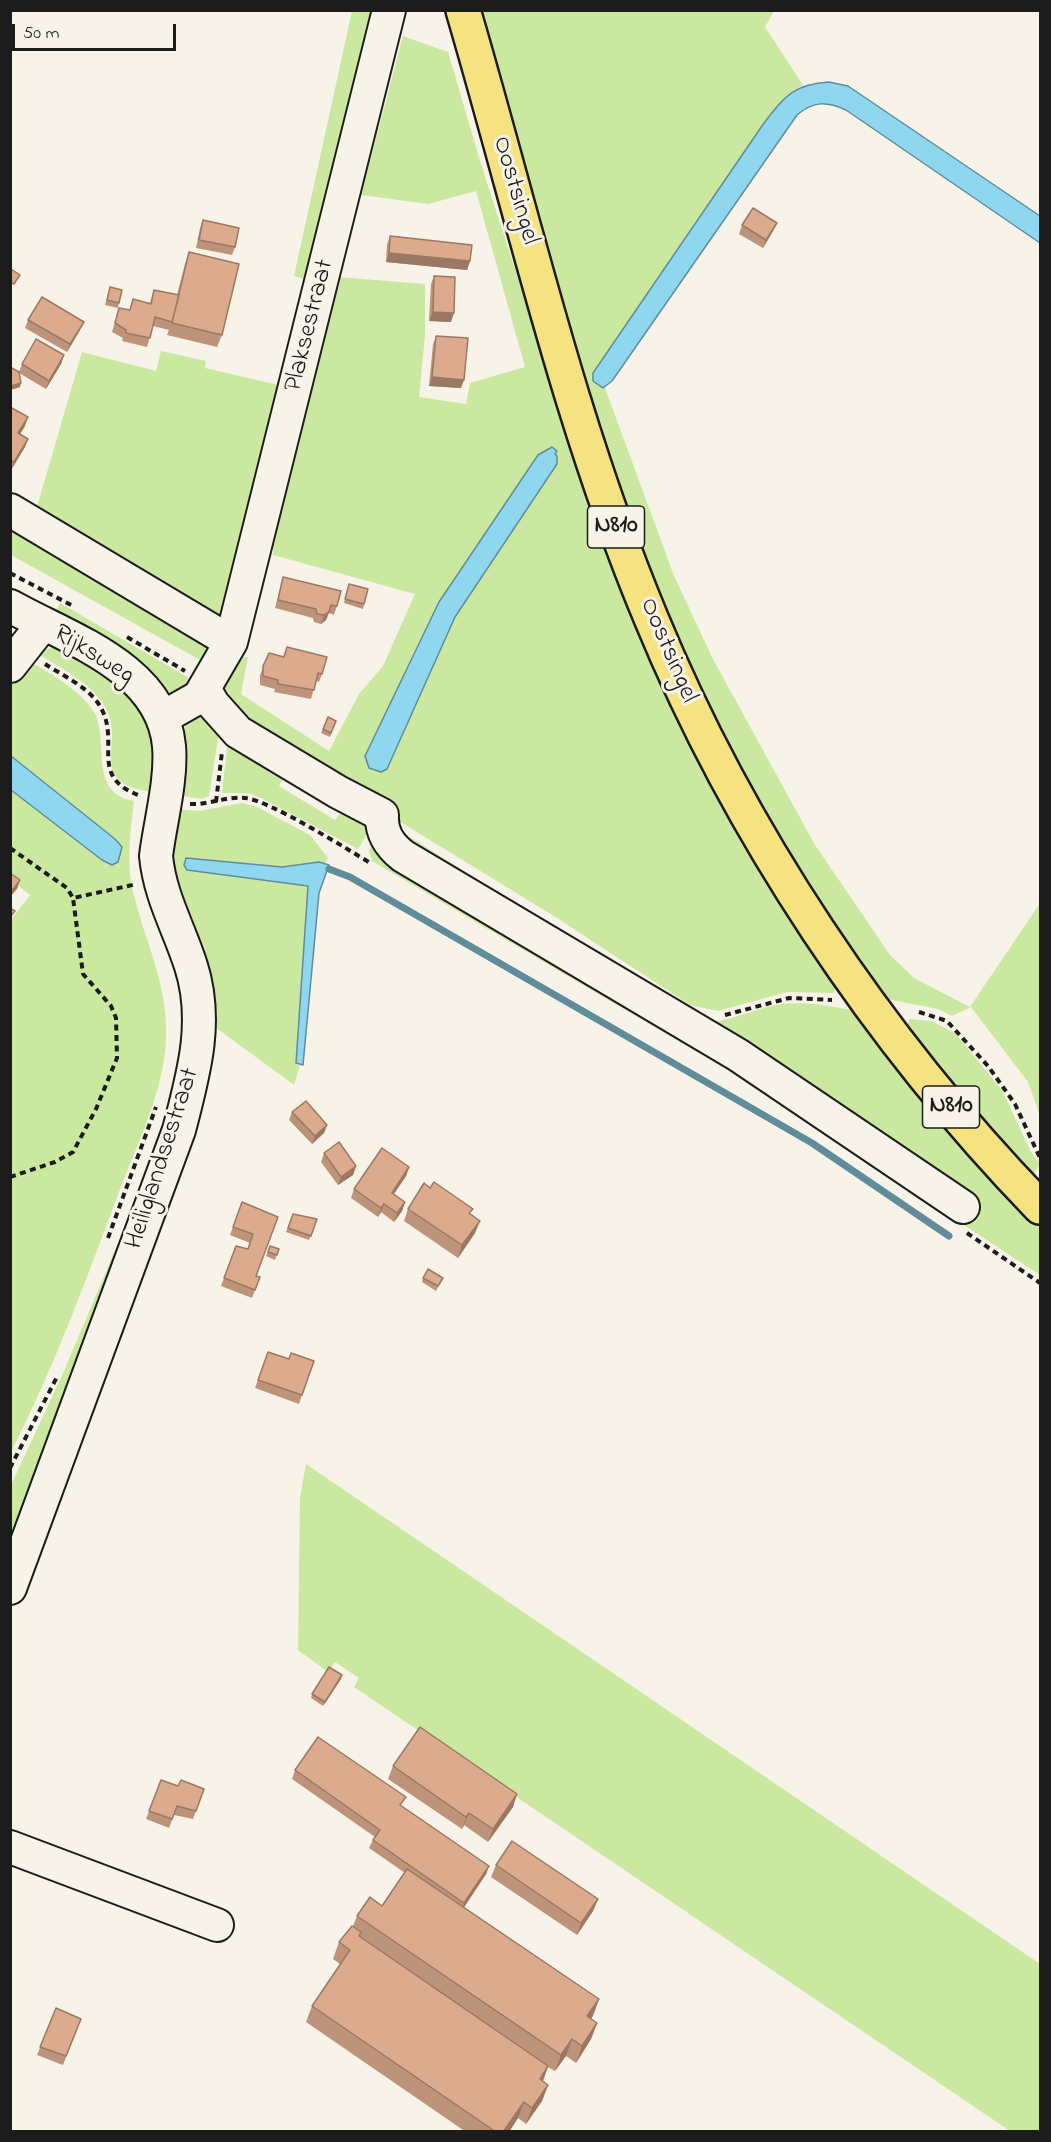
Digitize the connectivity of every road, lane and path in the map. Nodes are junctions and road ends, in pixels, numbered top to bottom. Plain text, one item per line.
1 (389, 10) edge
2 (463, 10) edge
3 (10, 510) edge
4 (10, 606) edge
5 (43, 624) junction
6 (231, 642) junction
7 (17, 657) edge
8 (205, 690) junction
9 (162, 718) junction
10 (226, 721) junction
11 (216, 802) dead end
12 (140, 806) dead end
13 (10, 848) edge
14 (138, 874) dead end
15 (139, 884) junction
16 (141, 894) dead end
17 (73, 898) junction
18 (832, 1000) dead end
19 (919, 1011) dead end
20 (721, 1016) dead end
21 (158, 1100) dead end
22 (1041, 1158) edge
23 (10, 1177) edge
24 (963, 1207) dead end
25 (1041, 1207) edge
26 (108, 1240) dead end
27 (61, 1368) dead end
28 (10, 1468) edge
29 (10, 1588) edge
30 (10, 1847) edge
31 (217, 1925) dead end

1 - 6 street, Plaksestraat
2 - 25 main road, Oostsingel / N810
3 - 6 street
4 - 5 street, Rijksweg
5 - 7 street, Rijksweg
5 - 9 street, Rijksweg
6 - 8 street, Plaksestraat
7 - 12 path, Rijksweg
8 - 9 street, Plaksestraat
8 - 10 street
9 - 29 street, Heiliglandsestraat
10 - 11 path
10 - 24 street
13 - 17 path
14 - 15 path
15 - 16 path
15 - 17 path
17 - 23 path
18 - 20 path
19 - 22 path
21 - 26 path, Heiliglandsestraat
27 - 28 path
30 - 31 street

